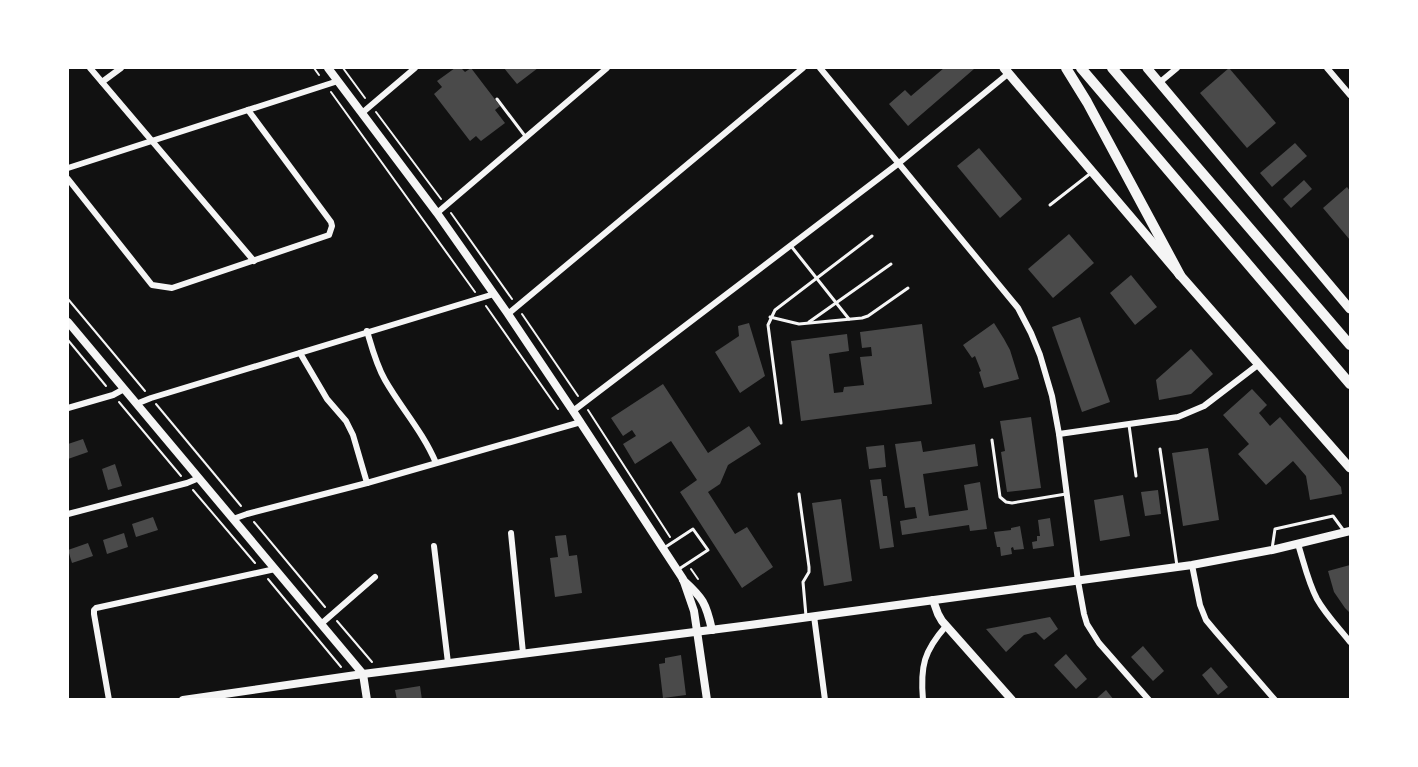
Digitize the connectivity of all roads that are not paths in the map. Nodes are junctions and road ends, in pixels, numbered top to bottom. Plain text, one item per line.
1 (90, 68) edge
2 (120, 68) edge
3 (328, 68) edge
4 (415, 68) edge
5 (607, 68) edge
6 (803, 68) edge
7 (1066, 68) edge
8 (1081, 68) edge
9 (1112, 68) edge
10 (1146, 68) edge
11 (1177, 68) edge
12 (1327, 68) edge
13 (824, 69) edge
14 (1006, 70) edge
15 (338, 81) junction
16 (102, 82) junction
17 (1160, 83) junction
18 (1350, 95) edge
19 (497, 99) dead end
20 (248, 110) junction
21 (362, 113) junction
22 (526, 137) junction
23 (151, 141) junction
24 (899, 163) junction
25 (68, 168) edge
26 (1093, 172) junction
27 (68, 179) edge
28 (1050, 205) dead end
29 (437, 213) junction
30 (872, 236) dead end
31 (791, 246) junction
32 (254, 261) junction
33 (891, 264) dead end
34 (1180, 275) junction
35 (817, 277) junction
36 (908, 288) dead end
37 (494, 294) junction
38 (837, 302) junction
39 (1350, 309) edge
40 (508, 314) junction
41 (770, 317) junction
42 (849, 319) junction
43 (68, 322) edge
44 (807, 323) junction
45 (367, 331) junction
46 (1350, 343) edge
47 (300, 353) junction
48 (1259, 364) junction
49 (1350, 384) edge
50 (124, 389) junction
51 (136, 404) junction
52 (68, 408) edge
53 (573, 411) junction
54 (581, 422) junction
55 (781, 423) dead end
56 (1129, 424) junction
57 (1059, 434) junction
58 (992, 440) dead end
59 (1160, 449) dead end
60 (436, 463) junction
61 (1350, 468) edge
62 (1136, 476) dead end
63 (198, 478) junction
64 (367, 483) junction
65 (1066, 494) junction
66 (799, 495) dead end
67 (68, 514) edge
68 (233, 519) junction
69 (1348, 532) edge
70 (511, 533) dead end
71 (1298, 544) junction
72 (434, 546) dead end
73 (663, 549) junction
74 (1272, 550) junction
75 (1192, 566) junction
76 (1178, 567) junction
77 (275, 569) junction
78 (677, 570) junction
79 (375, 577) dead end
80 (683, 579) junction
81 (1078, 581) junction
82 (933, 600) junction
83 (810, 617) junction
84 (321, 624) junction
85 (946, 626) junction
86 (712, 630) junction
87 (697, 632) junction
88 (1350, 642) edge
89 (524, 653) junction
90 (448, 663) junction
91 (363, 674) junction
92 (110, 699) edge
93 (183, 699) edge
94 (368, 699) edge
95 (706, 699) edge
96 (825, 699) edge
97 (923, 699) edge
98 (1012, 699) edge
99 (1149, 699) edge
100 (1275, 699) edge

1 - 16 street
2 - 16 street
3 - 15 main road
4 - 21 street
5 - 22 street
6 - 40 street
7 - 34 highway
8 - 49 highway
9 - 46 highway
10 - 17 main road
11 - 17 street
12 - 18 street
13 - 24 street
14 - 24 street
14 - 26 main road
15 - 20 street
15 - 21 main road
16 - 23 street
17 - 39 main road
19 - 22 lane
20 - 23 street
20 - 32 street
21 - 29 main road
22 - 29 street
23 - 25 street
23 - 32 street
24 - 31 street
24 - 57 street
26 - 28 lane
26 - 34 main road
27 - 32 street
29 - 37 main road
30 - 35 lane
31 - 35 lane
31 - 53 street
33 - 38 lane
34 - 48 main road
35 - 38 lane
35 - 41 lane
36 - 42 lane
37 - 40 main road
37 - 45 street
38 - 42 lane
38 - 44 lane
40 - 53 main road
41 - 44 lane
41 - 55 lane
42 - 44 lane
43 - 50 street
45 - 47 street
45 - 60 street
47 - 51 street
47 - 64 street
48 - 56 street
48 - 61 main road
50 - 51 street
50 - 52 street
51 - 63 street
53 - 54 main road
54 - 60 street
54 - 73 main road
56 - 57 street
56 - 62 lane
57 - 65 street
58 - 65 lane
59 - 76 lane
60 - 64 street
63 - 67 street
63 - 68 street
64 - 68 street
65 - 81 street
66 - 83 lane
68 - 77 street
69 - 71 main road
69 - 74 lane
70 - 89 street
71 - 74 main road
71 - 88 street
72 - 90 street
73 - 78 main road
73 - 78 lane
74 - 75 main road
75 - 76 main road
75 - 100 street
76 - 81 main road
77 - 84 street
77 - 92 street
78 - 80 main road
79 - 84 street
80 - 86 main road
80 - 87 main road
81 - 82 main road
81 - 99 street
82 - 83 main road
82 - 85 street
83 - 86 main road
83 - 96 street
84 - 91 street
85 - 97 street
85 - 98 street
86 - 87 main road
87 - 89 main road
87 - 95 street
89 - 90 main road
90 - 91 main road
91 - 93 main road
91 - 94 street

